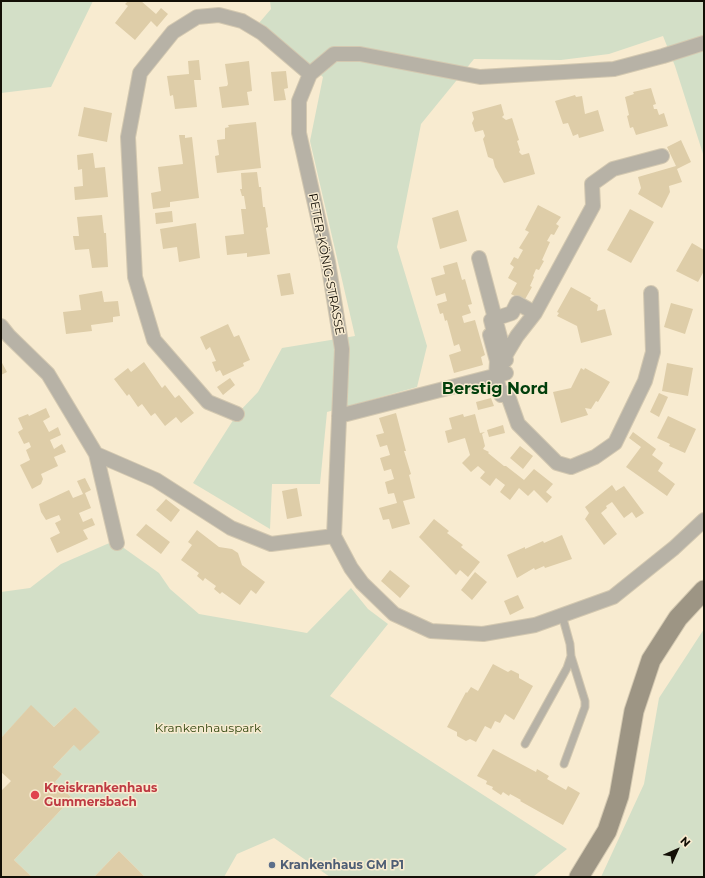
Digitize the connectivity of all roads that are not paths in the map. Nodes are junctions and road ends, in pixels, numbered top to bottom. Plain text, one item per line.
1 (704, 43) edge
2 (310, 74) junction
3 (662, 156) dead end
4 (479, 258) dead end
5 (651, 293) dead end
6 (535, 312) junction
7 (496, 319) junction
8 (1, 326) edge
9 (505, 356) junction
10 (501, 375) junction
11 (237, 414) dead end
12 (339, 416) junction
13 (96, 454) junction
14 (704, 520) edge
15 (334, 536) junction
16 (117, 543) dead end
17 (704, 590) edge
18 (562, 615) junction
19 (571, 656) junction
20 (525, 744) dead end
21 (564, 764) dead end
22 (579, 877) edge

1 - 2 street, PETER-KÖNIG-STRASSE
2 - 11 street
2 - 12 street, PETER-KÖNIG-STRASSE
3 - 6 street
4 - 7 street
5 - 10 street
6 - 7 street
6 - 9 street
7 - 9 street
7 - 10 street
8 - 13 street
9 - 10 street
10 - 12 street
12 - 15 street, PETER-KÖNIG-STRASSE
13 - 15 street
13 - 16 street
14 - 18 street
15 - 18 street
17 - 22 street
18 - 19 lane
19 - 20 lane
19 - 21 lane

